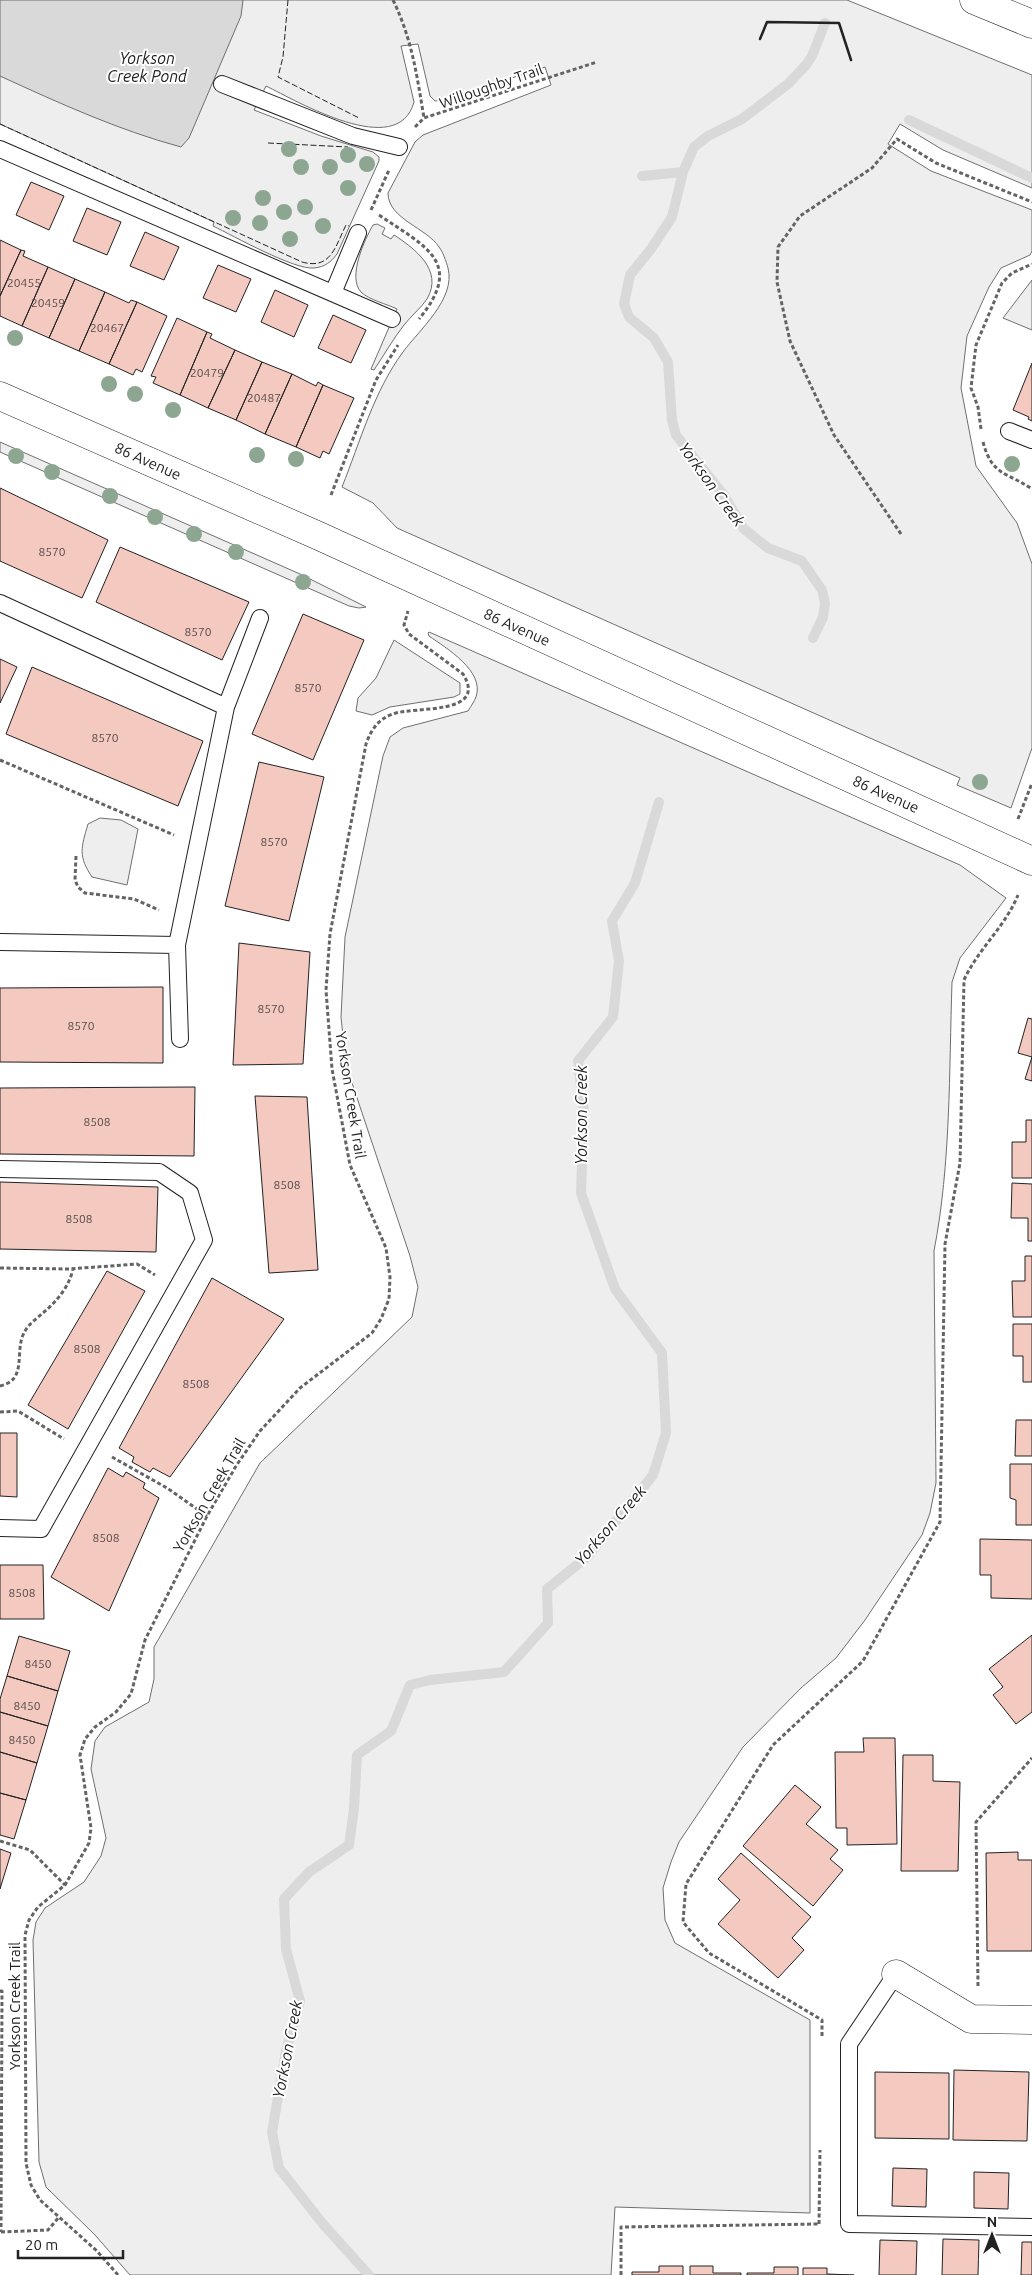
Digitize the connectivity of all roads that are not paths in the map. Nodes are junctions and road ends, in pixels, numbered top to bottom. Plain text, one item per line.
1 (974, 0) edge
2 (1032, 24) edge
3 (222, 84) dead end
4 (399, 147) dead end
5 (0, 149) edge
6 (358, 233) dead end
7 (333, 293) junction
8 (392, 319) dead end
9 (0, 396) edge
10 (1009, 431) dead end
11 (1032, 440) edge
12 (0, 603) edge
13 (260, 618) dead end
14 (226, 707) junction
15 (1032, 861) edge
16 (0, 942) edge
17 (177, 945) junction
18 (180, 1039) dead end
19 (0, 1169) edge
20 (0, 1528) edge
21 (896, 1974) joint
22 (1032, 2020) edge
23 (1032, 2227) edge

1 - 2 main road
3 - 4 lane
5 - 7 lane
6 - 7 lane
7 - 8 lane
9 - 15 main road, 86 Avenue
10 - 11 lane
12 - 14 lane
13 - 14 lane
14 - 17 lane
16 - 17 lane
17 - 18 lane
19 - 20 lane
21 - 22 main road
21 - 23 lane

